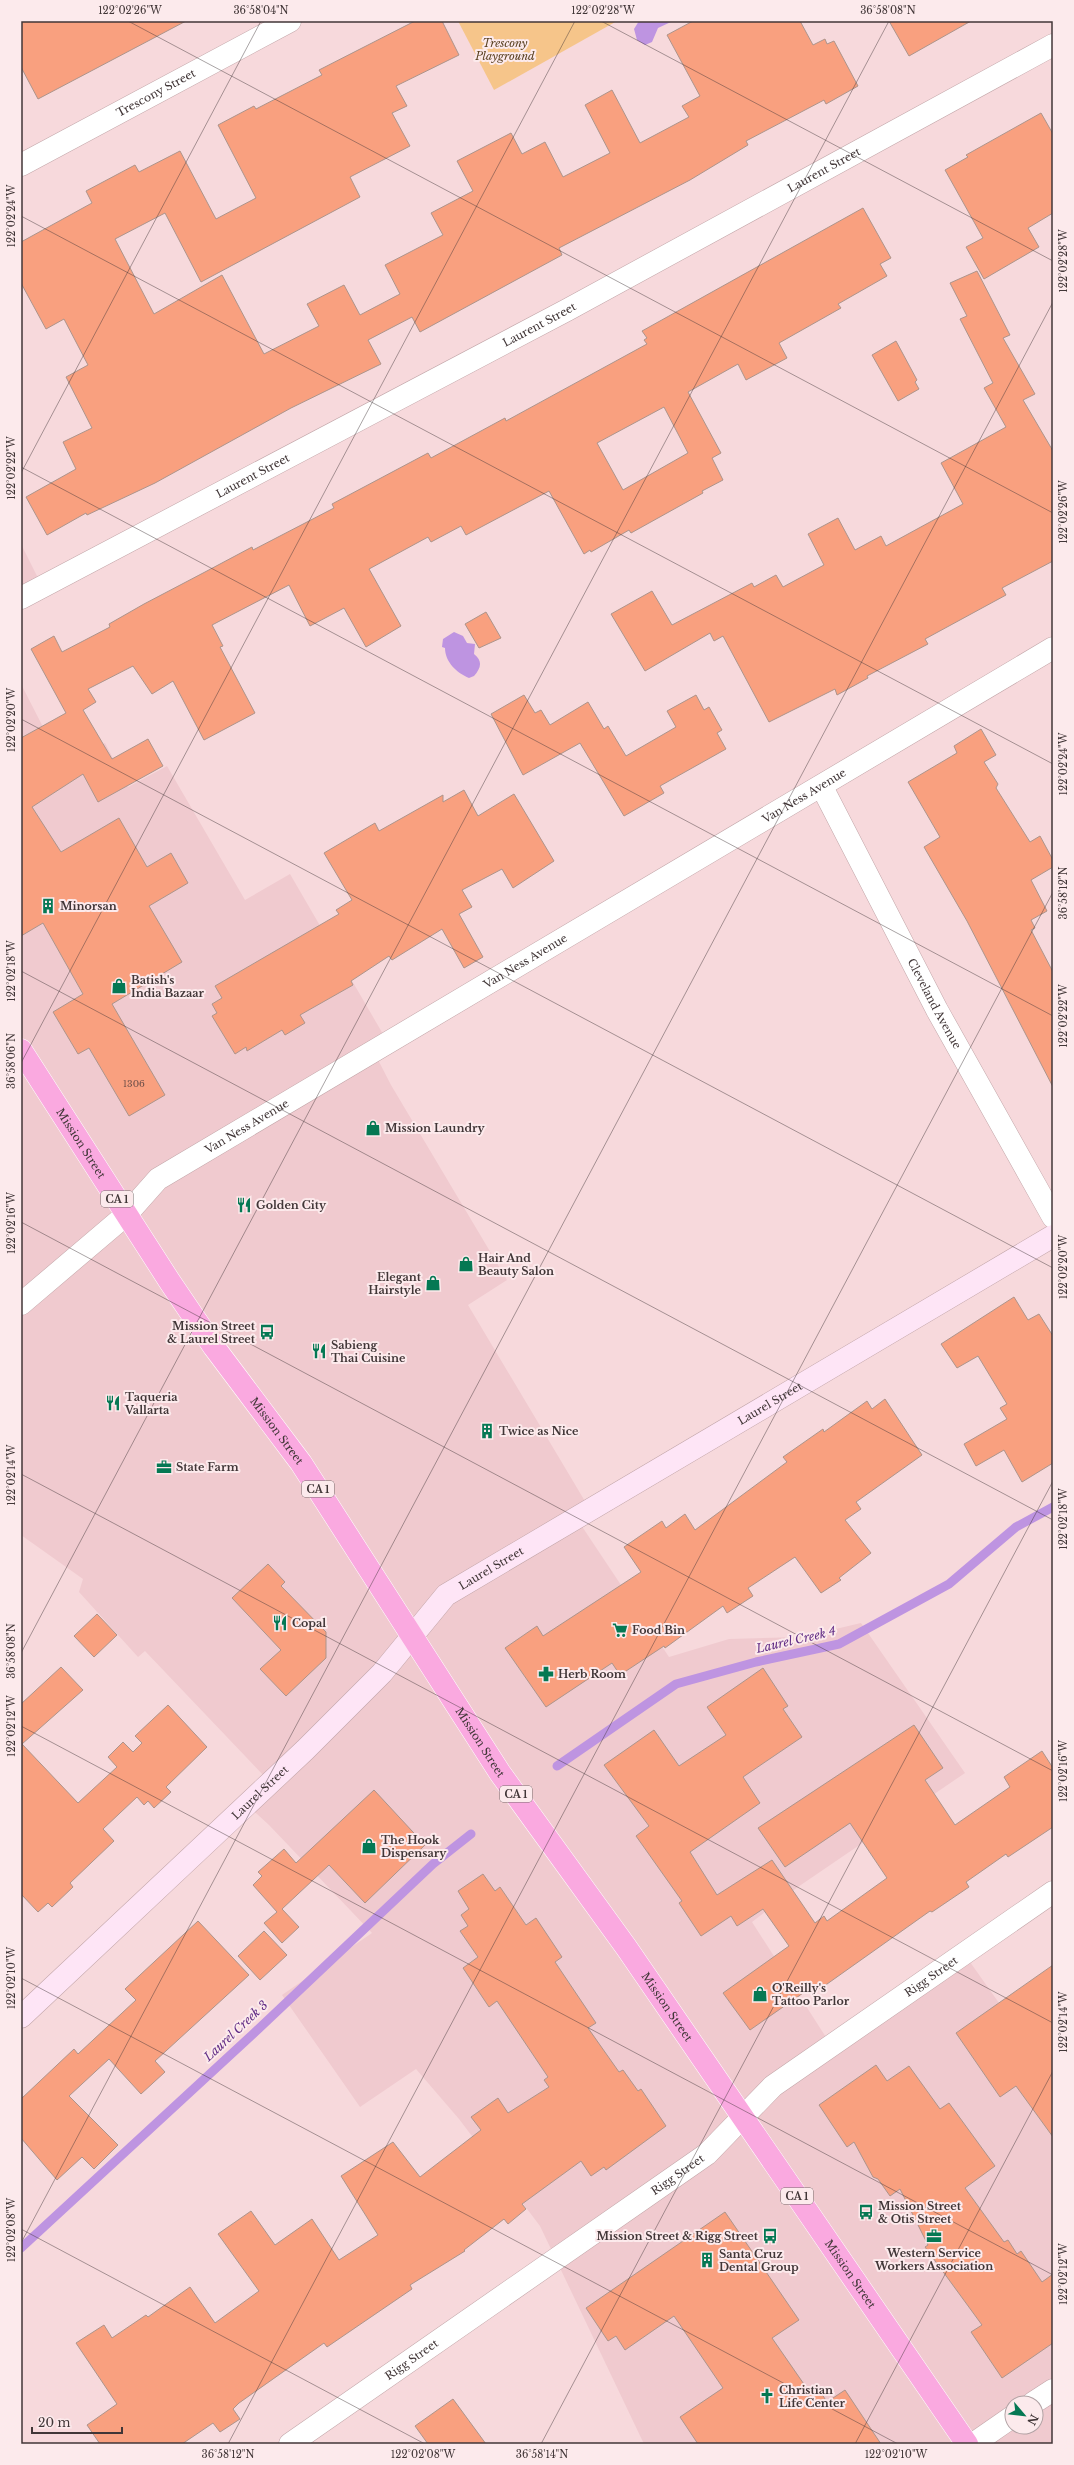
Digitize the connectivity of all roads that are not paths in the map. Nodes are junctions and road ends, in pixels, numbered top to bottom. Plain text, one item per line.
1 (290, 21) edge
2 (1053, 45) edge
3 (21, 165) edge
4 (21, 598) edge
5 (1053, 648) edge
6 (822, 787) junction
7 (21, 1050) edge
8 (127, 1214) junction
9 (1053, 1217) edge
10 (1053, 1236) edge
11 (21, 1304) edge
12 (411, 1637) junction
13 (1053, 1892) edge
14 (21, 2017) edge
15 (744, 2119) junction
16 (1053, 2390) edge
17 (1044, 2396) edge
18 (1004, 2423) edge
19 (290, 2444) edge
20 (967, 2444) edge
21 (973, 2444) edge

1 - 3 street, Trescony Street
2 - 4 street, Laurent Street
5 - 6 street, Van Ness Avenue
6 - 8 street, Van Ness Avenue
6 - 9 street, Cleveland Avenue
7 - 8 highway, Mission Street / CA 1
8 - 11 street, Van Ness Avenue
8 - 12 highway, Mission Street / CA 1
10 - 12 street, Laurel Street
12 - 14 street, Laurel Street
12 - 15 highway, Mission Street / CA 1
13 - 15 street, Rigg Street
15 - 19 street, Rigg Street
15 - 20 highway, Mission Street / CA 1
16 - 17 street
18 - 21 street

